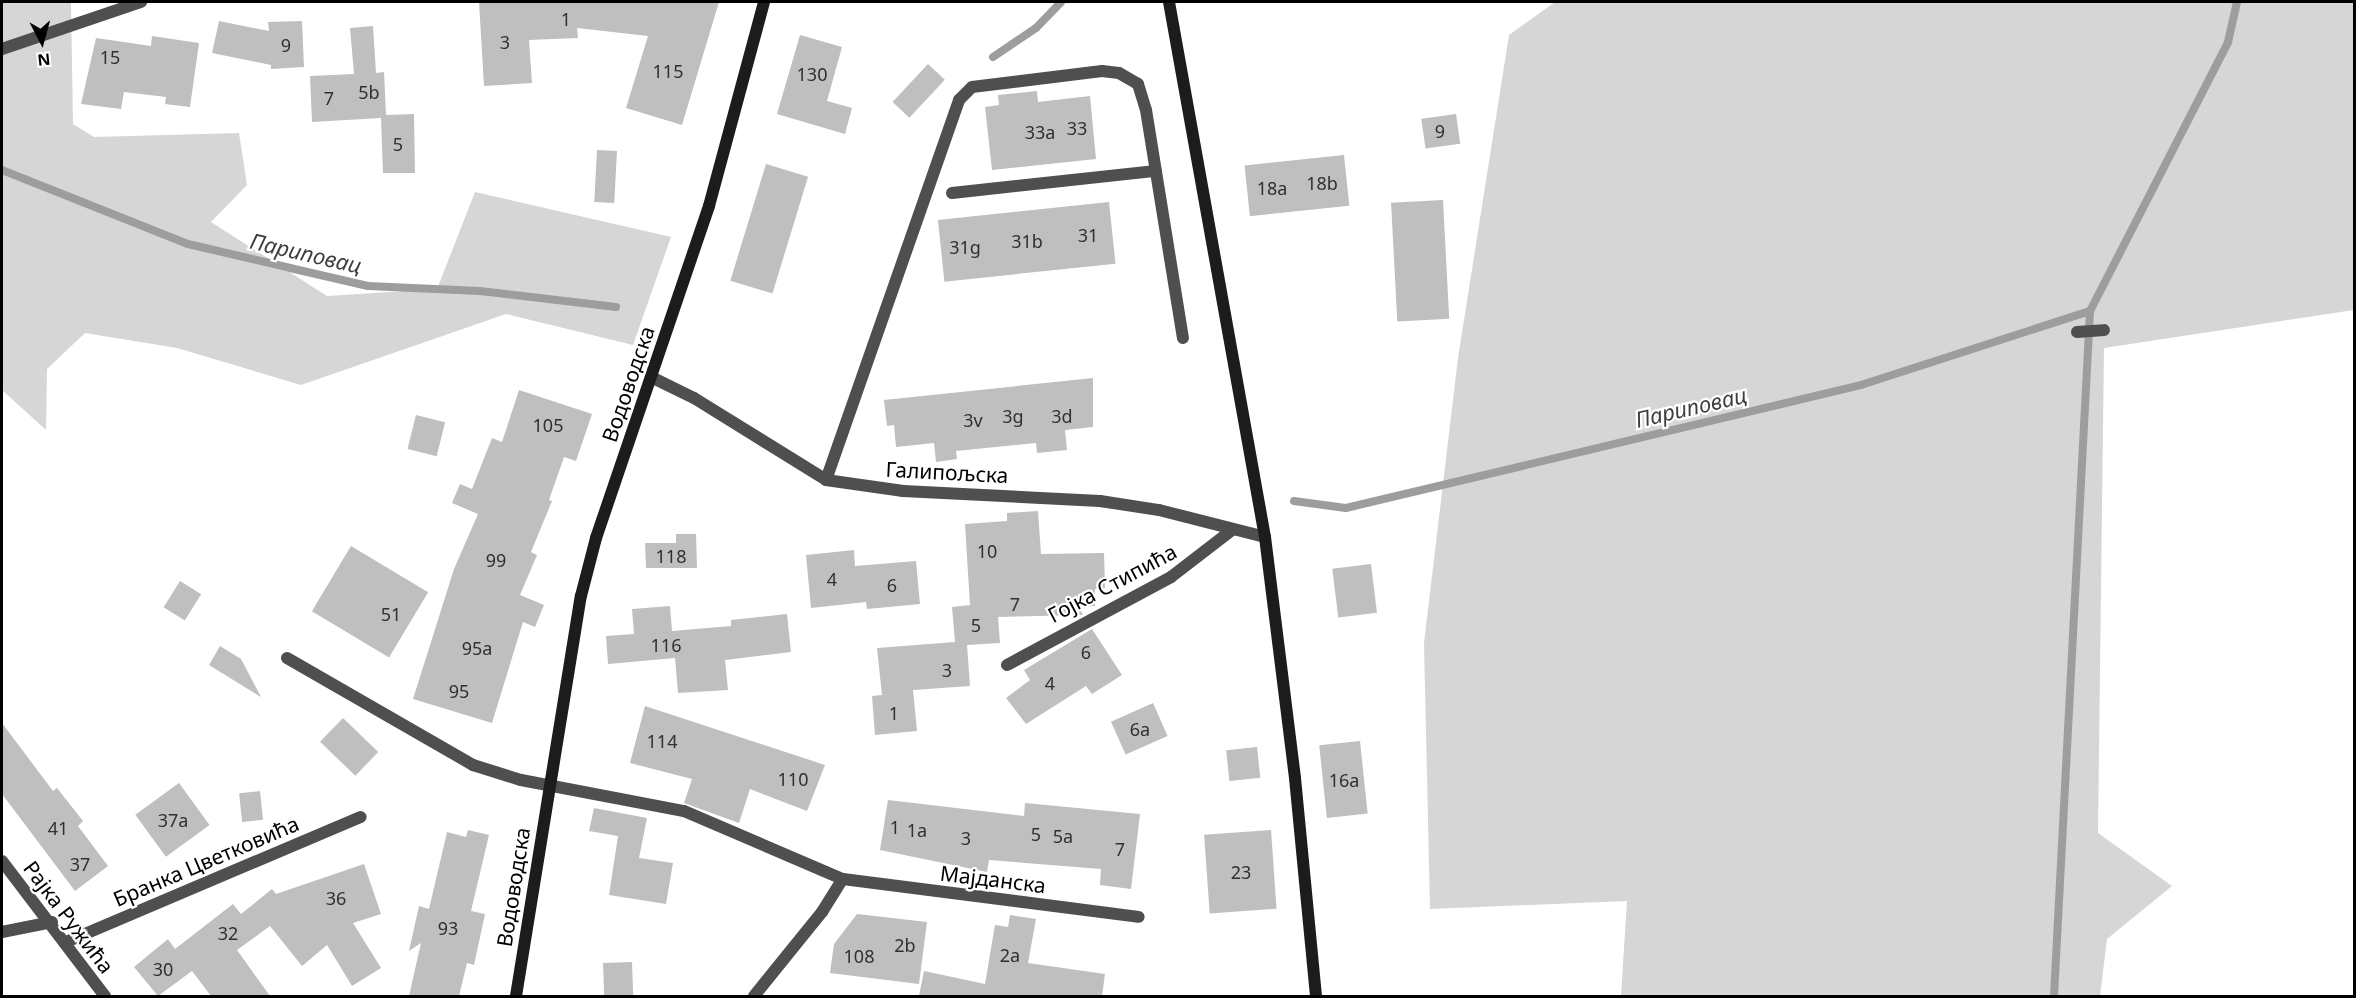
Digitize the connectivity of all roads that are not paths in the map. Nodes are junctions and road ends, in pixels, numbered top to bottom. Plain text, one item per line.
1 (141, 2) edge
2 (765, 2) edge
3 (1169, 2) edge
4 (124, 3) edge
5 (2, 49) edge
6 (1156, 171) junction
7 (952, 193) dead end
8 (2104, 330) dead end
9 (2077, 332) dead end
10 (1183, 338) dead end
11 (651, 377) junction
12 (826, 480) junction
13 (1232, 530) junction
14 (1265, 537) junction
15 (287, 658) dead end
16 (1007, 665) dead end
17 (548, 784) junction
18 (361, 817) dead end
19 (2, 861) edge
20 (843, 879) junction
21 (1139, 917) dead end
22 (51, 922) junction
23 (2, 932) edge
24 (66, 942) junction
25 (105, 996) edge
26 (516, 996) edge
27 (754, 996) edge
28 (1316, 996) edge

1 - 4 street
2 - 11 street, Водоводска
3 - 14 street
4 - 5 street
6 - 7 street
6 - 10 street
6 - 12 street
8 - 9 street
11 - 12 street, Галипољска
11 - 17 street, Водоводска
12 - 13 street, Галипољска
13 - 14 street, Галипољска
13 - 16 street, Гојка Стипића
14 - 28 street
15 - 17 street
17 - 20 street
17 - 26 street, Водоводска
18 - 24 street, Бранка Цветковића
19 - 22 street, Рајка Ружића
20 - 21 street, Мајданска
20 - 27 street
22 - 23 street
22 - 24 street, Рајка Ружића
24 - 25 street, Рајка Ружића

